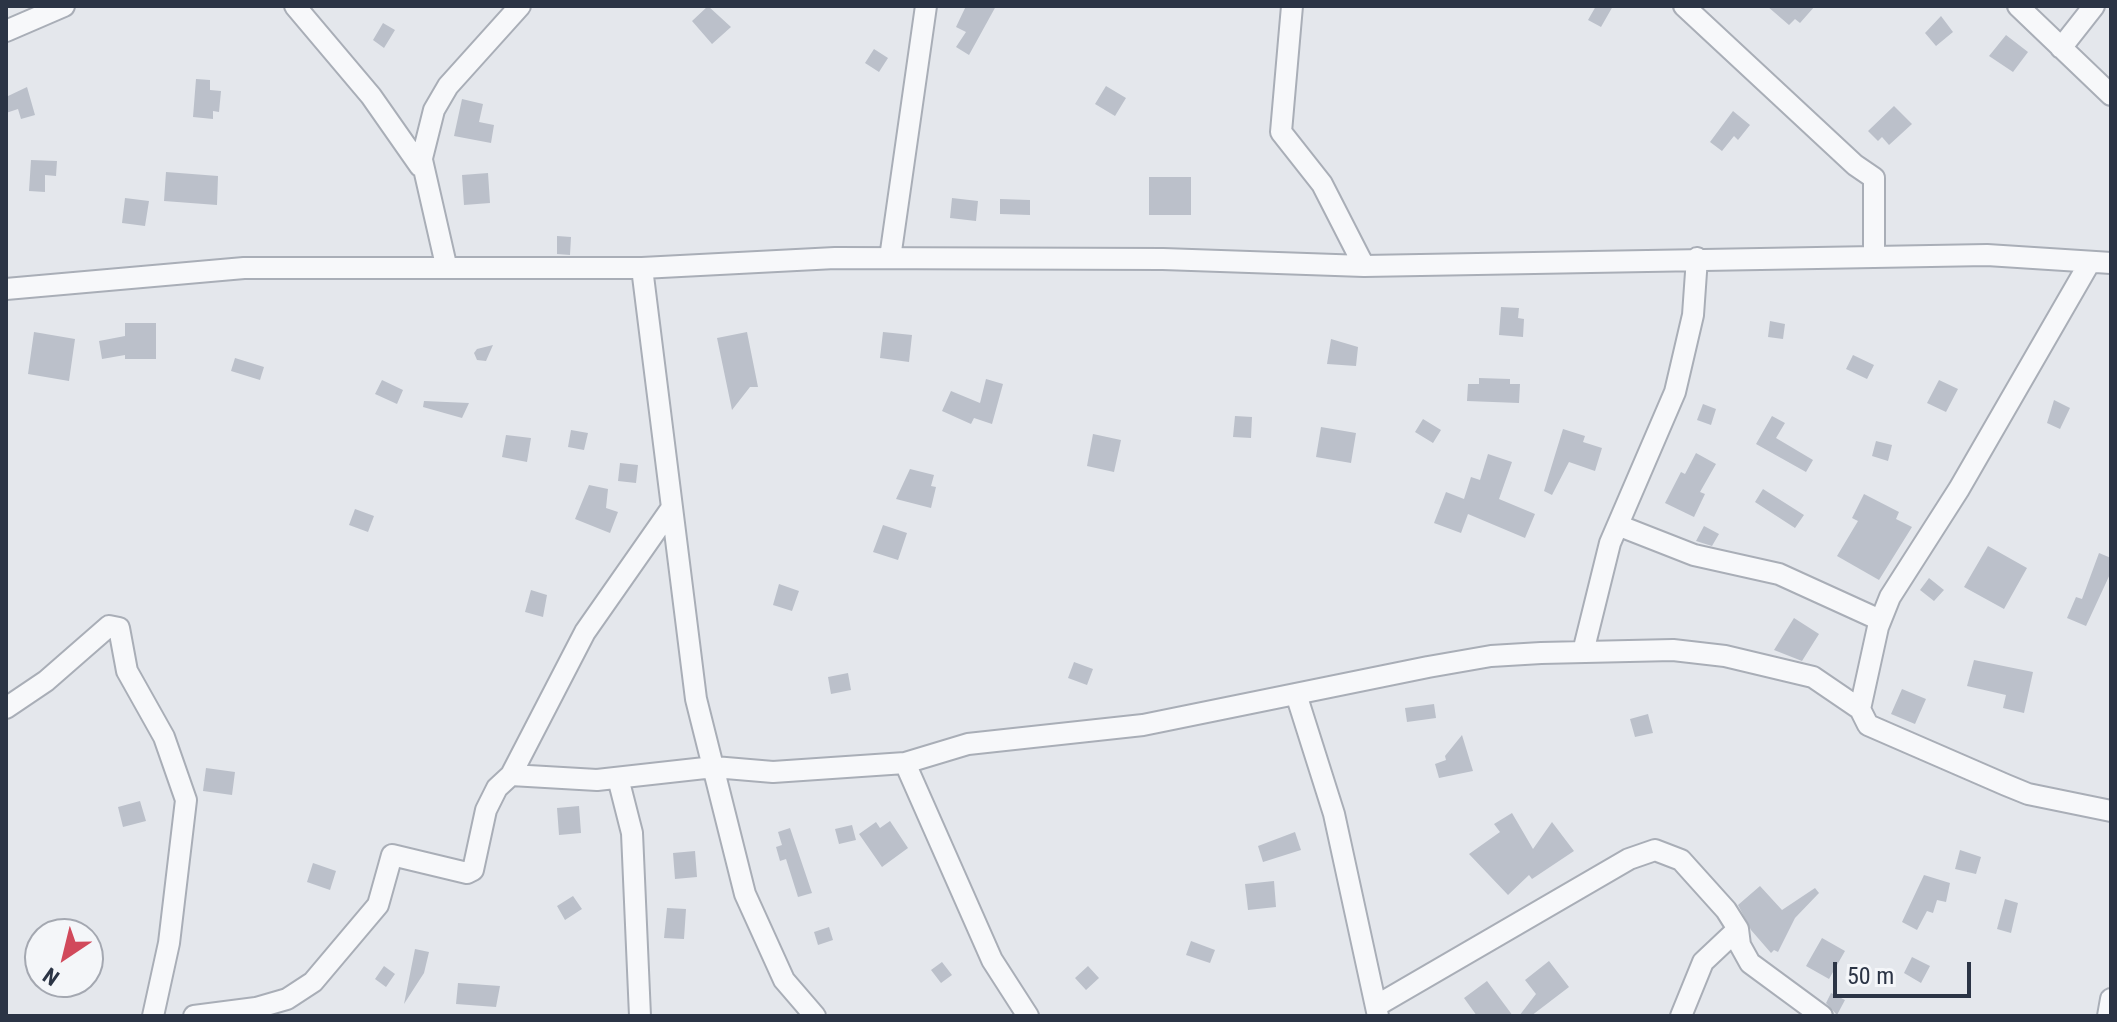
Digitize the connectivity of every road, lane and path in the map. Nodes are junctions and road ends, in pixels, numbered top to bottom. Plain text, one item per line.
1 (64, 6) edge
2 (295, 6) edge
3 (520, 6) edge
4 (926, 6) edge
5 (1292, 6) edge
6 (1684, 6) edge
7 (2018, 6) edge
8 (2094, 6) edge
9 (6, 31) edge
10 (2061, 48) junction
11 (2111, 95) edge
12 (420, 166) junction
13 (1874, 256) junction
14 (890, 258) junction
15 (1697, 258) junction
16 (2090, 262) junction
17 (2111, 263) edge
18 (446, 265) junction
19 (1364, 266) junction
20 (642, 268) junction
21 (6, 289) edge
22 (671, 509) junction
23 (1620, 526) junction
24 (1880, 620) junction
25 (1583, 652) junction
26 (1296, 694) junction
27 (6, 708) edge
28 (1860, 709) junction
29 (905, 763) junction
30 (714, 767) junction
31 (511, 775) junction
32 (618, 778) junction
33 (2111, 811) edge
34 (1738, 929) junction
35 (2111, 999) edge
36 (1377, 1011) edge
37 (153, 1016) edge
38 (194, 1016) edge
39 (640, 1016) edge
40 (815, 1016) edge
41 (1028, 1016) edge
42 (1681, 1016) edge
43 (1822, 1016) edge
44 (2108, 1016) edge

1 - 9 street
2 - 12 street
3 - 12 street
4 - 14 street
5 - 19 street
6 - 13 street
7 - 10 street
8 - 10 street
10 - 11 street
12 - 18 street
13 - 15 street
13 - 16 street
14 - 19 street
14 - 20 street
15 - 19 street
15 - 23 street
16 - 17 street
16 - 24 street
18 - 20 street
18 - 21 street
20 - 22 street
22 - 30 street
22 - 31 street
23 - 24 street
23 - 25 street
24 - 28 street
25 - 26 street
25 - 28 street
26 - 29 street
26 - 36 street
27 - 37 street
28 - 33 street
29 - 30 street
29 - 41 street
30 - 32 street
30 - 40 street
31 - 32 street
31 - 38 street
32 - 39 street
34 - 36 street
34 - 42 street
34 - 43 street
35 - 44 street

